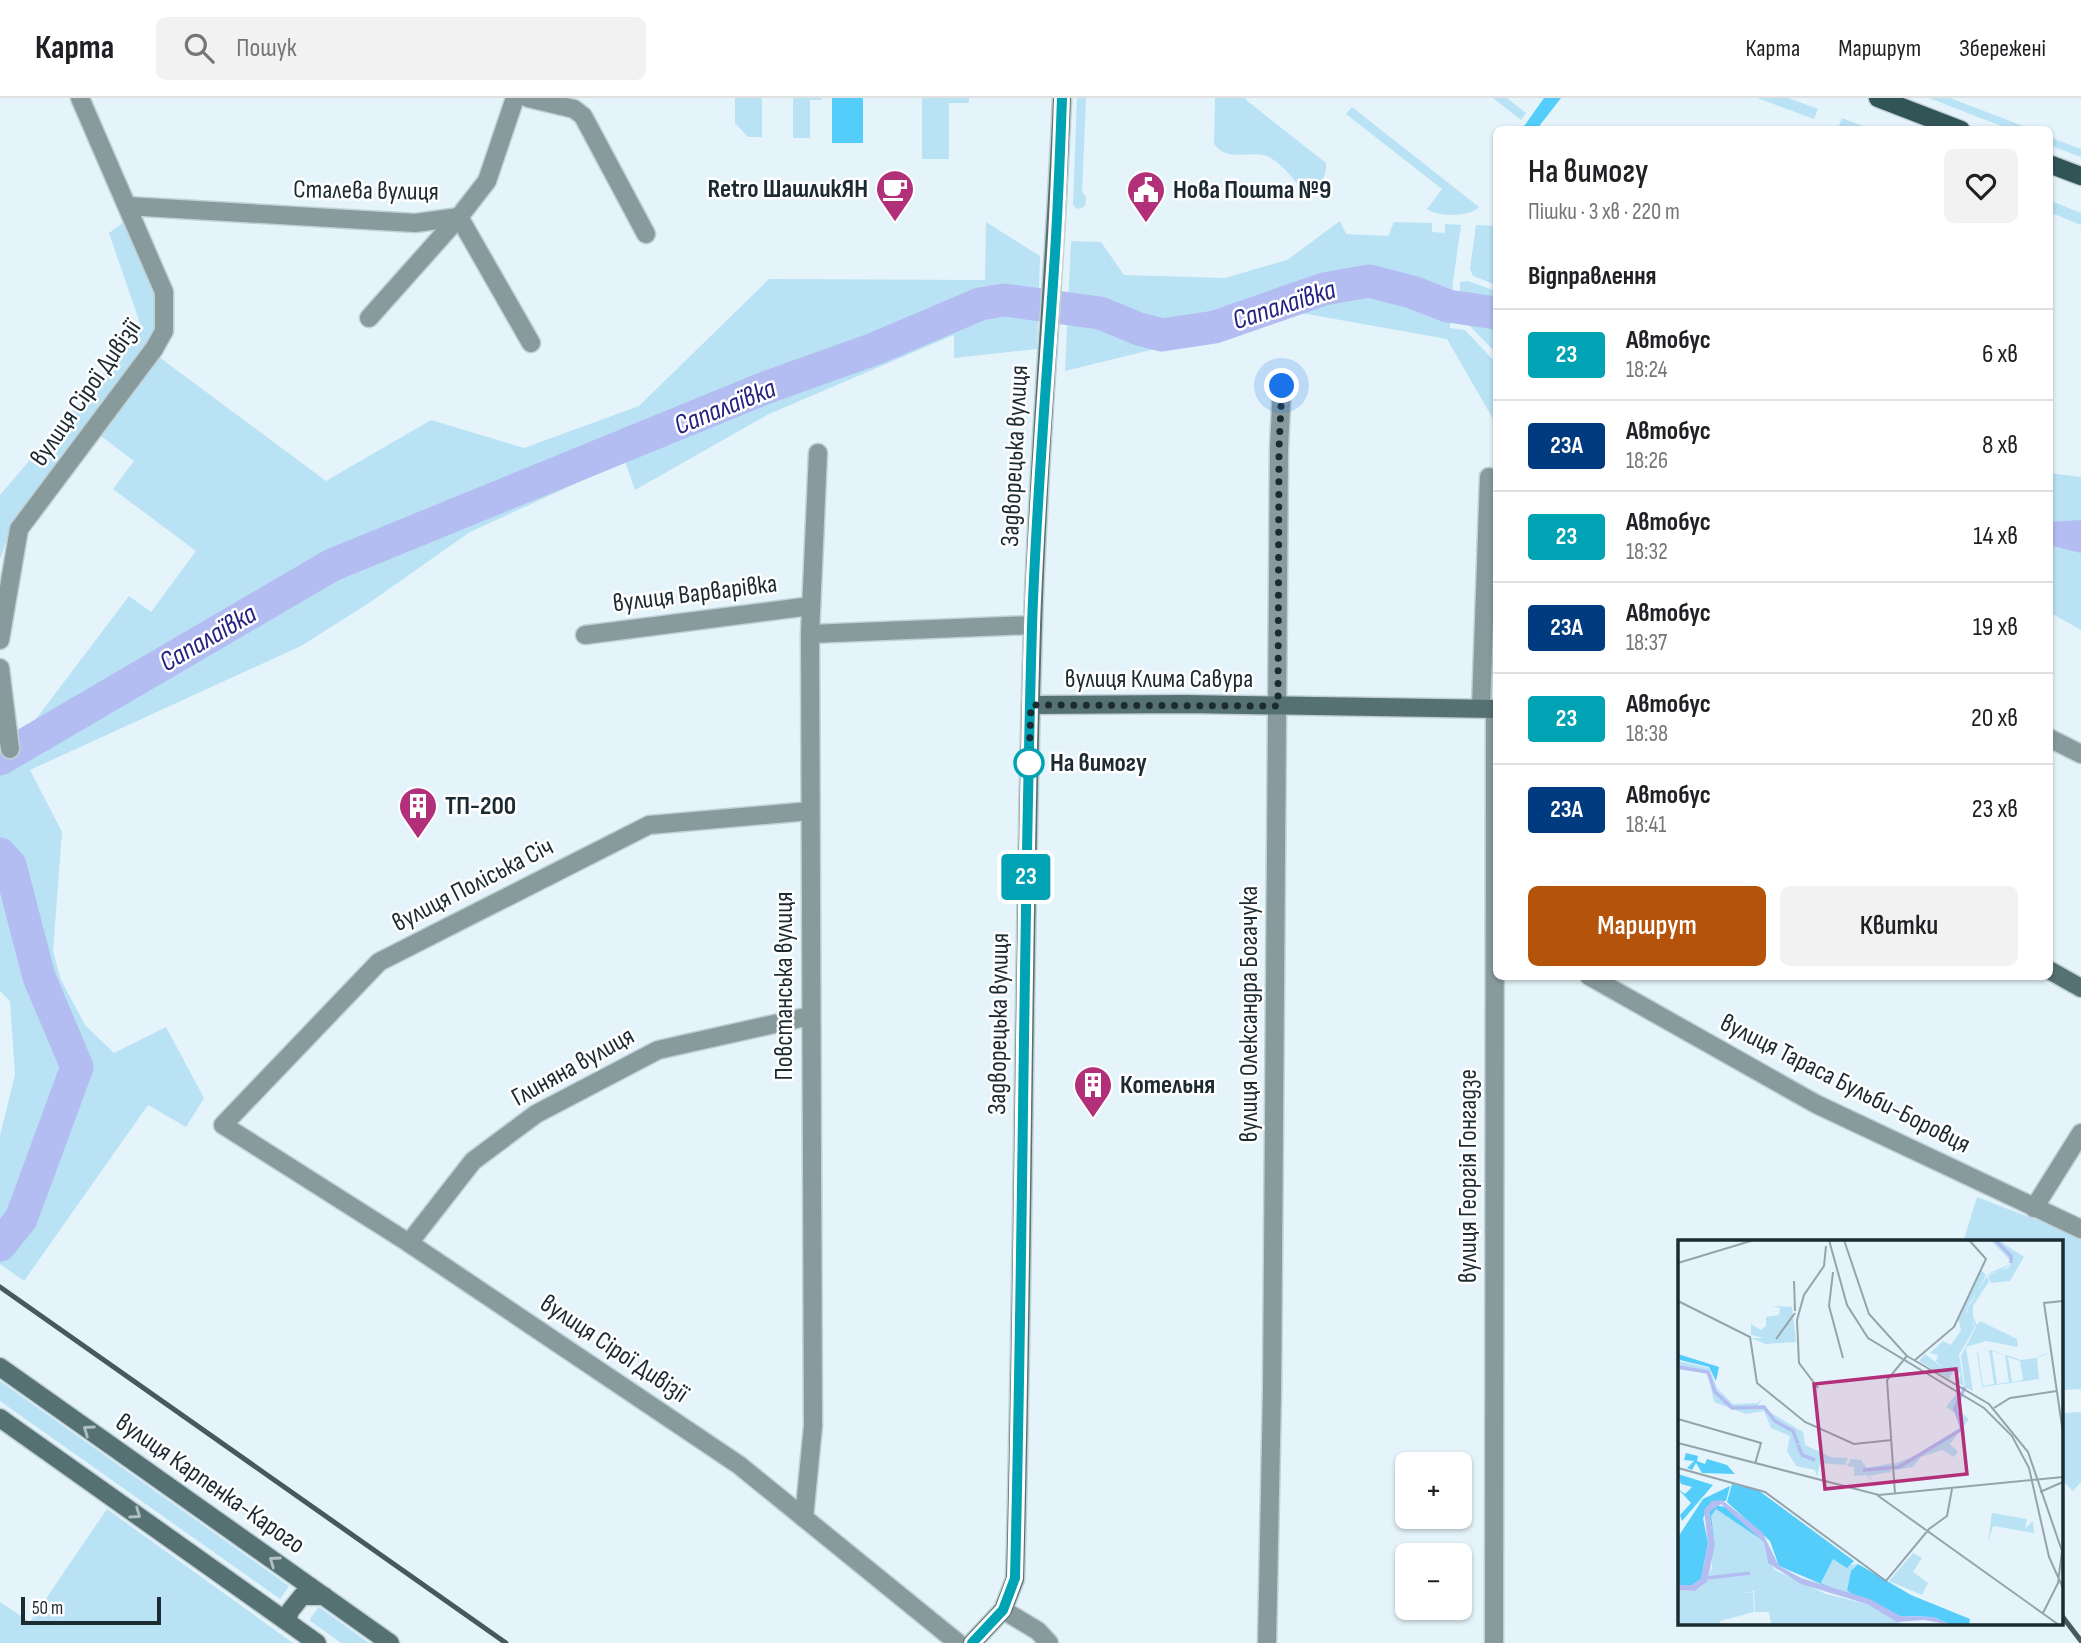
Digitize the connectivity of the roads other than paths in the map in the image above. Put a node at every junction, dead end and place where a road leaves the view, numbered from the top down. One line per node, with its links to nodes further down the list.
1 (80, 98): 9 (street, вулиця Сірої Дивізії)
2 (514, 98): 10 (street)
3 (527, 98): 11 (street)
4 (1062, 98): 18 (main road, Задворецька вулиця)
5 (1878, 98): 6 (main road)
6 (1951, 126)
7 (2053, 166): 8 (main road)
8 (2081, 176)
9 (127, 206): 10 (street, Сталева вулиця); 21 (street, вулиця Сірої Дивізії)
10 (459, 217): 12 (street); 13 (street, Сталева вулиця)
11 (646, 234)
12 (369, 317)
13 (531, 343)
14 (1282, 386): 24 (street, вулиця Олександра Богачука)
15 (818, 453): 17 (street, Повстанська вулиця)
16 (1489, 477): 25 (street, вулиця Георгія Гонгадзе)
17 (811, 606): 19 (street, вулиця Варварівка); 20 (street, Повстанська вулиця)
18 (1032, 625): 20 (street); 23 (main road, Задворецька вулиця)
19 (585, 635)
20 (810, 635): 29 (street, Повстанська вулиця)
21 (0, 639)
22 (0, 668): 27 (street)
23 (1031, 705): 24 (main road, вулиця Клима Савура); 45 (main road, Задворецька вулиця)
24 (1278, 706): 25 (main road, вулиця Клима Савура); 52 (street, вулиця Олександра Богачука)
25 (1491, 709): 30 (street, вулиця Георгія Гонгадзе)
26 (2053, 740): 28 (street)
27 (10, 749)
28 (2081, 754)
29 (810, 811): 35 (street, Повстанська вулиця); 36 (street, вулиця Поліська Січ)
30 (1493, 816)
31 (2053, 972): 34 (main road)
32 (1495, 980): 53 (street, вулиця Георгія Гонгадзе)
33 (1596, 980): 38 (street, вулиця Тараса Бульби-Боровця)
34 (2081, 988)
35 (810, 1016): 40 (street, Глиняна вулиця); 43 (street, Повстанська вулиця)
36 (223, 1125): 40 (street, вулиця Сірої Дивізії)
37 (2081, 1133): 38 (street)
38 (2034, 1208): 39 (street, вулиця Тараса Бульби-Боровця)
39 (2081, 1229)
40 (409, 1243): 43 (street, вулиця Сірої Дивізії)
41 (0, 1367): 44 (main road, вулиця Карпенка-Карого, one-way to 41)
42 (0, 1418): 46 (main road, one-way to 46)
43 (804, 1518): 49 (street, вулиця Сірої Дивізії)
44 (324, 1596): 46 (main road); 48 (main road, вулиця Карпенка-Карого)
45 (1003, 1610): 50 (main road, Задворецька вулиця); 51 (street)
46 (287, 1621): 47 (main road)
47 (317, 1643)
48 (390, 1643)
49 (958, 1643)
50 (972, 1643)
51 (1049, 1643)
52 (1267, 1643)
53 (1494, 1643)

